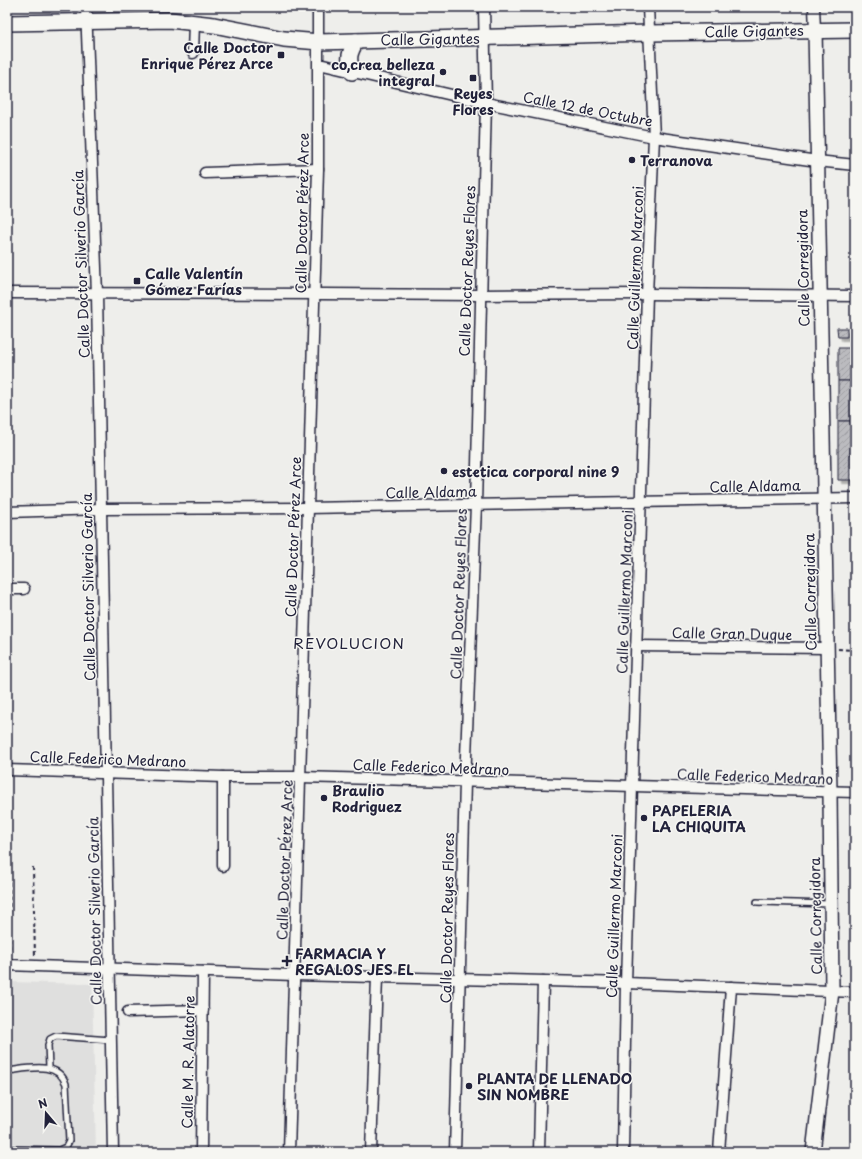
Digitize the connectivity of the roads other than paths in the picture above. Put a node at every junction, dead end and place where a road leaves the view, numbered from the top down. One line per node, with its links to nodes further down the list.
1 (86, 7): 6 (street, Calle Doctor Silverio García)
2 (318, 7): 14 (street, Calle Doctor Pérez Arce)
3 (484, 7): 12 (street, Calle Doctor Reyes Flores)
4 (648, 7): 11 (street, Calle Guillermo Marconi)
5 (814, 7): 9 (street)
6 (86, 22): 7 (main road, Calle Gigantes); 8 (main road, Calle Gigantes); 25 (street, Calle Doctor Silverio García)
7 (194, 22): 14 (main road, Calle Gigantes); 15 (street)
8 (7, 23)
9 (815, 30): 10 (main road, Calle Gigantes); 11 (main road, Calle Gigantes); 20 (street, Calle Corregidora)
10 (855, 30)
11 (649, 33): 12 (main road, Calle Gigantes); 19 (street, Calle Guillermo Marconi)
12 (485, 38): 13 (main road, Calle Gigantes); 18 (street, Calle Doctor Reyes Flores)
13 (356, 41): 14 (main road, Calle Gigantes); 17 (main road)
14 (319, 42): 16 (street, Calle Doctor Pérez Arce)
15 (193, 53)
16 (319, 64): 17 (street, Calle 12 de Octubre); 22 (street, Calle Doctor Pérez Arce)
17 (352, 72): 18 (street, Calle 12 de Octubre)
18 (486, 103): 19 (street, Calle 12 de Octubre); 28 (street, Calle Doctor Reyes Flores)
19 (654, 137): 20 (street, Calle 12 de Octubre); 27 (street, Calle Guillermo Marconi)
20 (817, 161): 21 (street, Calle 12 de Octubre); 29 (street, Calle Corregidora)
21 (855, 164)
22 (318, 169): 23 (street); 26 (street, Calle Doctor Pérez Arce)
23 (205, 173)
24 (7, 294): 25 (street)
25 (97, 294): 26 (street); 36 (street, Calle Doctor Silverio García)
26 (314, 294): 28 (street); 35 (street, Calle Doctor Pérez Arce)
27 (647, 294): 28 (street); 29 (street); 33 (street, Calle Guillermo Marconi)
28 (480, 295): 34 (street, Calle Doctor Reyes Flores)
29 (819, 296): 30 (street); 31 (street, Calle Corregidora)
30 (855, 296)
31 (824, 498): 32 (street, Calle Aldama); 33 (street, Calle Aldama); 41 (street, Calle Corregidora)
32 (855, 498)
33 (641, 502): 34 (street, Calle Aldama); 40 (street, Calle Guillermo Marconi)
34 (476, 505): 35 (street, Calle Aldama); 46 (street, Calle Doctor Reyes Flores)
35 (307, 508): 36 (street, Calle Aldama); 45 (street, Calle Doctor Pérez Arce)
36 (101, 509): 37 (street, Calle Aldama); 43 (street, Calle Doctor Silverio García)
37 (7, 512)
38 (7, 589): 39 (street)
39 (24, 589)
40 (636, 646): 41 (street, Calle Gran Duque); 47 (street, Calle Guillermo Marconi)
41 (827, 648): 48 (street, Calle Corregidora)
42 (7, 770): 43 (street, Calle Federico Medrano)
43 (105, 772): 44 (street, Calle Federico Medrano); 54 (street, Calle Doctor Silverio García)
44 (223, 776): 45 (street, Calle Federico Medrano); 50 (street)
45 (300, 778): 46 (street, Calle Federico Medrano); 56 (street, Calle Doctor Pérez Arce)
46 (465, 782): 47 (street, Calle Federico Medrano); 58 (street, Calle Doctor Reyes Flores)
47 (632, 786): 48 (street, Calle Federico Medrano); 60 (street, Calle Guillermo Marconi)
48 (830, 792): 49 (street, Calle Federico Medrano); 52 (street, Calle Corregidora)
49 (855, 792)
50 (224, 866)
51 (757, 902): 52 (lane)
52 (831, 904): 62 (street, Calle Corregidora)
53 (8, 965): 54 (street)
54 (109, 969): 55 (street); 66 (street, Calle Doctor Silverio García)
55 (203, 972): 56 (street); 64 (street, Calle M. R. Alatorre)
56 (294, 975): 57 (street); 72 (street, Calle Doctor Pérez Arce)
57 (377, 977): 58 (street); 73 (street)
58 (460, 979): 59 (street); 74 (street, Calle Doctor Reyes Flores)
59 (543, 981): 60 (street); 75 (street)
60 (626, 983): 61 (street); 76 (street, Calle Guillermo Marconi)
61 (731, 987): 62 (street); 77 (street)
62 (832, 991): 63 (street); 78 (street, Calle Corregidora)
63 (855, 992)
64 (202, 1010): 65 (street); 71 (street, Calle M. R. Alatorre)
65 (128, 1012)
66 (110, 1040): 67 (lane); 70 (street, Calle Doctor Silverio García)
67 (49, 1067): 68 (lane); 69 (lane)
68 (7, 1071)
69 (7, 1149)
70 (113, 1152)
71 (201, 1152)
72 (289, 1152)
73 (371, 1152)
74 (455, 1152)
75 (539, 1152)
76 (623, 1152)
77 (719, 1152)
78 (813, 1152)

